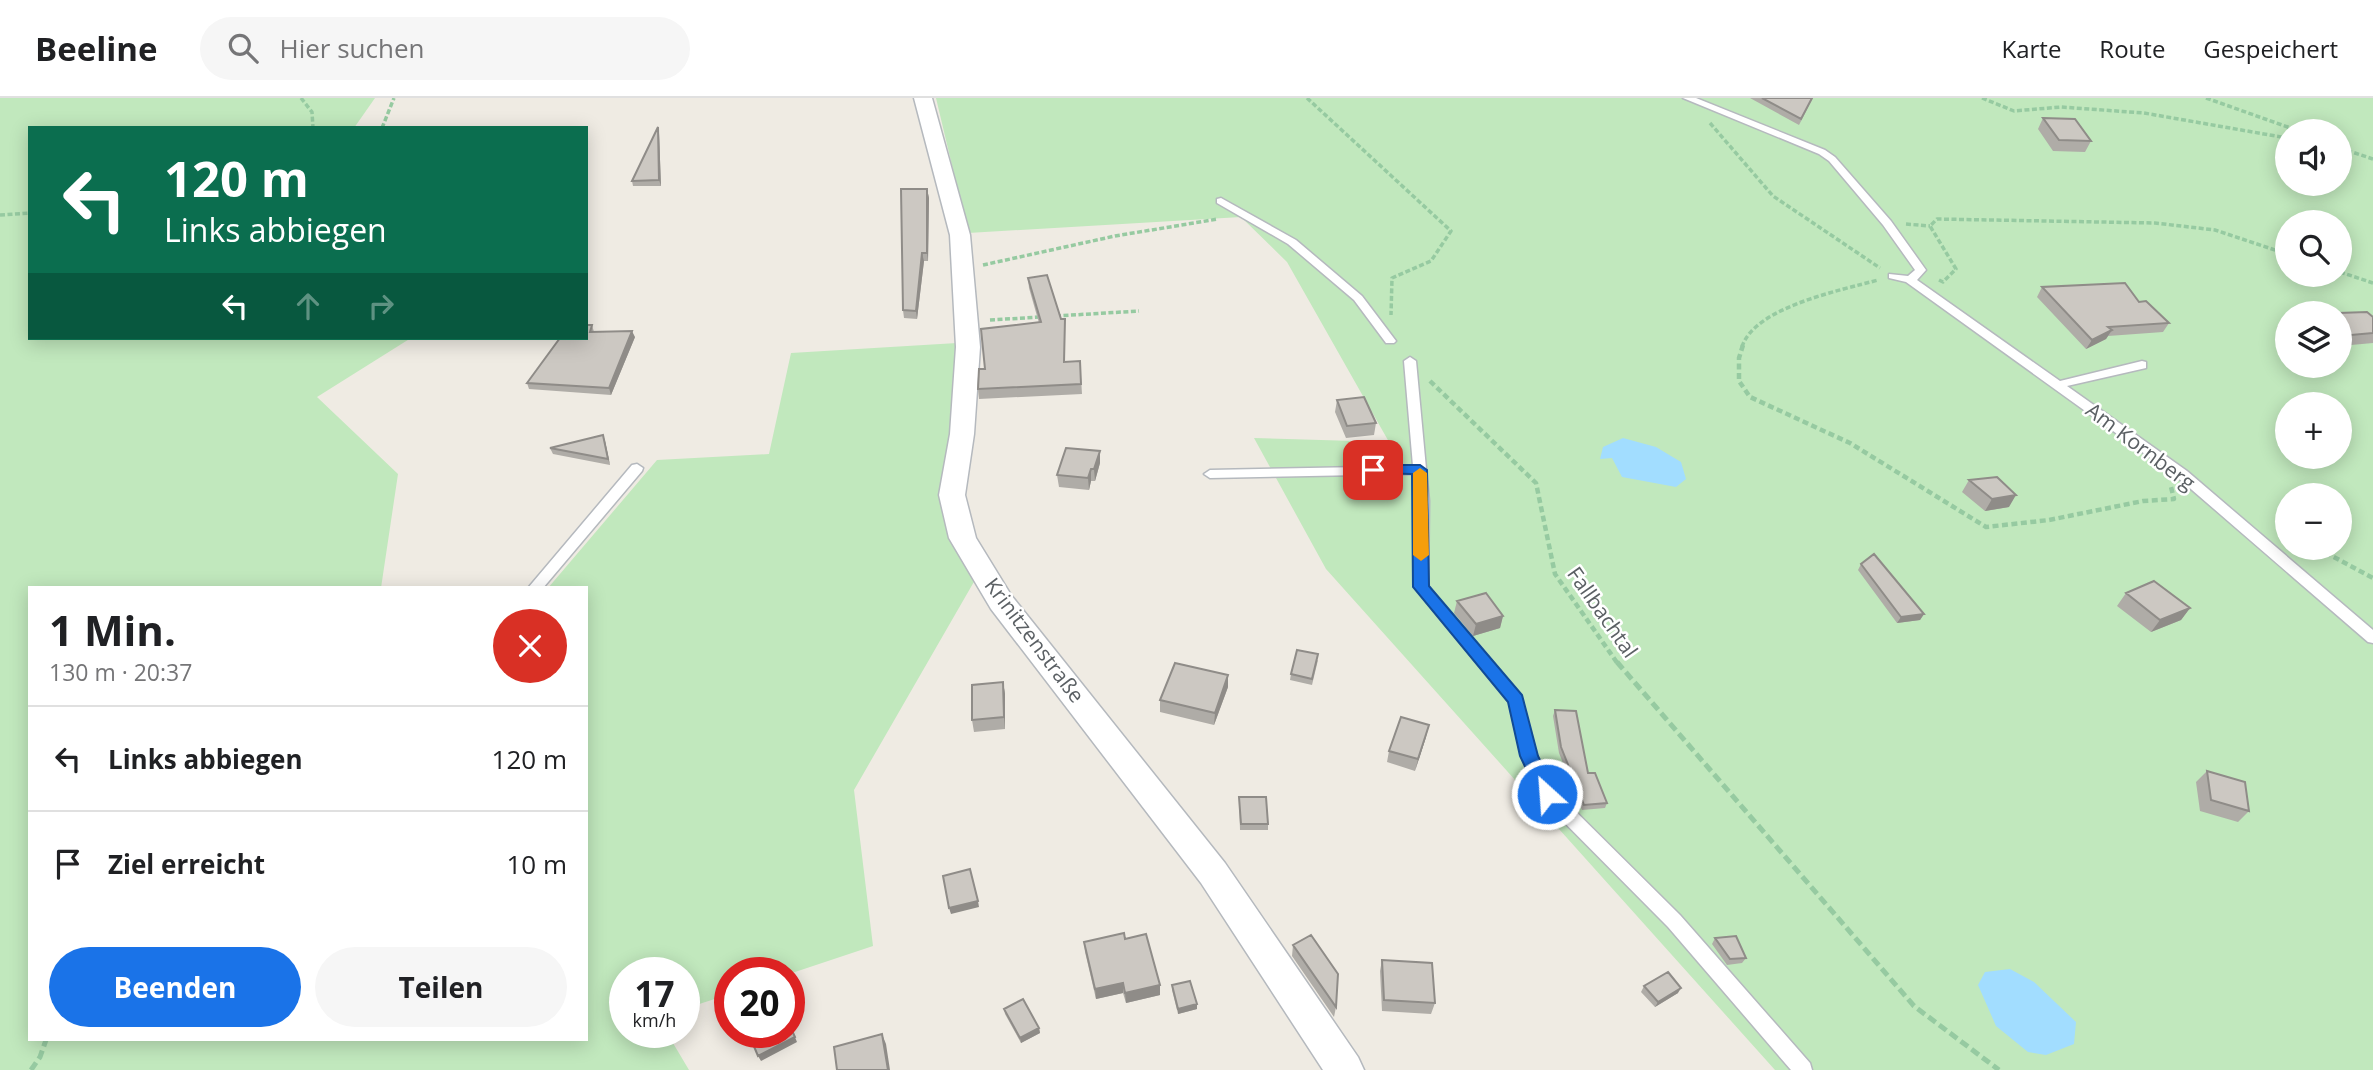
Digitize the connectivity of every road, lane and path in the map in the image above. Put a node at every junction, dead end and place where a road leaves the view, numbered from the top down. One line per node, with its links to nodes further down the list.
1 (301, 98): 9 (path)
2 (394, 98): 10 (path)
3 (923, 98): 19 (street, Krinitzenstraße)
4 (1307, 98): 26 (path)
5 (1982, 98): 11 (path)
6 (2206, 98): 8 (path)
7 (1689, 99): 20 (lane); 21 (path)
8 (2275, 121)
9 (313, 126)
10 (383, 126)
11 (2275, 136)
12 (2352, 152): 13 (path)
13 (2373, 159)
14 (1221, 201): 16 (lane)
15 (28, 213): 17 (path)
16 (1242, 214): 19 (path); 26 (lane)
17 (0, 215)
18 (2275, 250): 20 (path)
19 (962, 270): 25 (street, Krinitzenstraße)
20 (1915, 275): 21 (lane, Am Kornberg); 29 (lane, Am Kornberg)
21 (1893, 276): 30 (path)
22 (2352, 276): 23 (path)
23 (2373, 283)
24 (1139, 312): 25 (path)
25 (965, 322): 40 (street, Krinitzenstraße)
26 (1390, 341)
27 (1410, 361): 32 (lane); 42 (path, Fallbachtal)
28 (2142, 365): 29 (lane)
29 (2058, 385): 30 (lane, Am Kornberg)
30 (2163, 460): 37 (lane, Am Kornberg)
31 (638, 468): 36 (lane)
32 (1420, 470): 33 (lane); 41 (lane)
33 (1210, 474)
34 (2339, 560): 35 (path)
35 (2373, 578)
36 (537, 586)
37 (2373, 638)
38 (46, 1041): 39 (path)
39 (31, 1070)
40 (1345, 1070)
41 (1803, 1070)
42 (1999, 1070)

